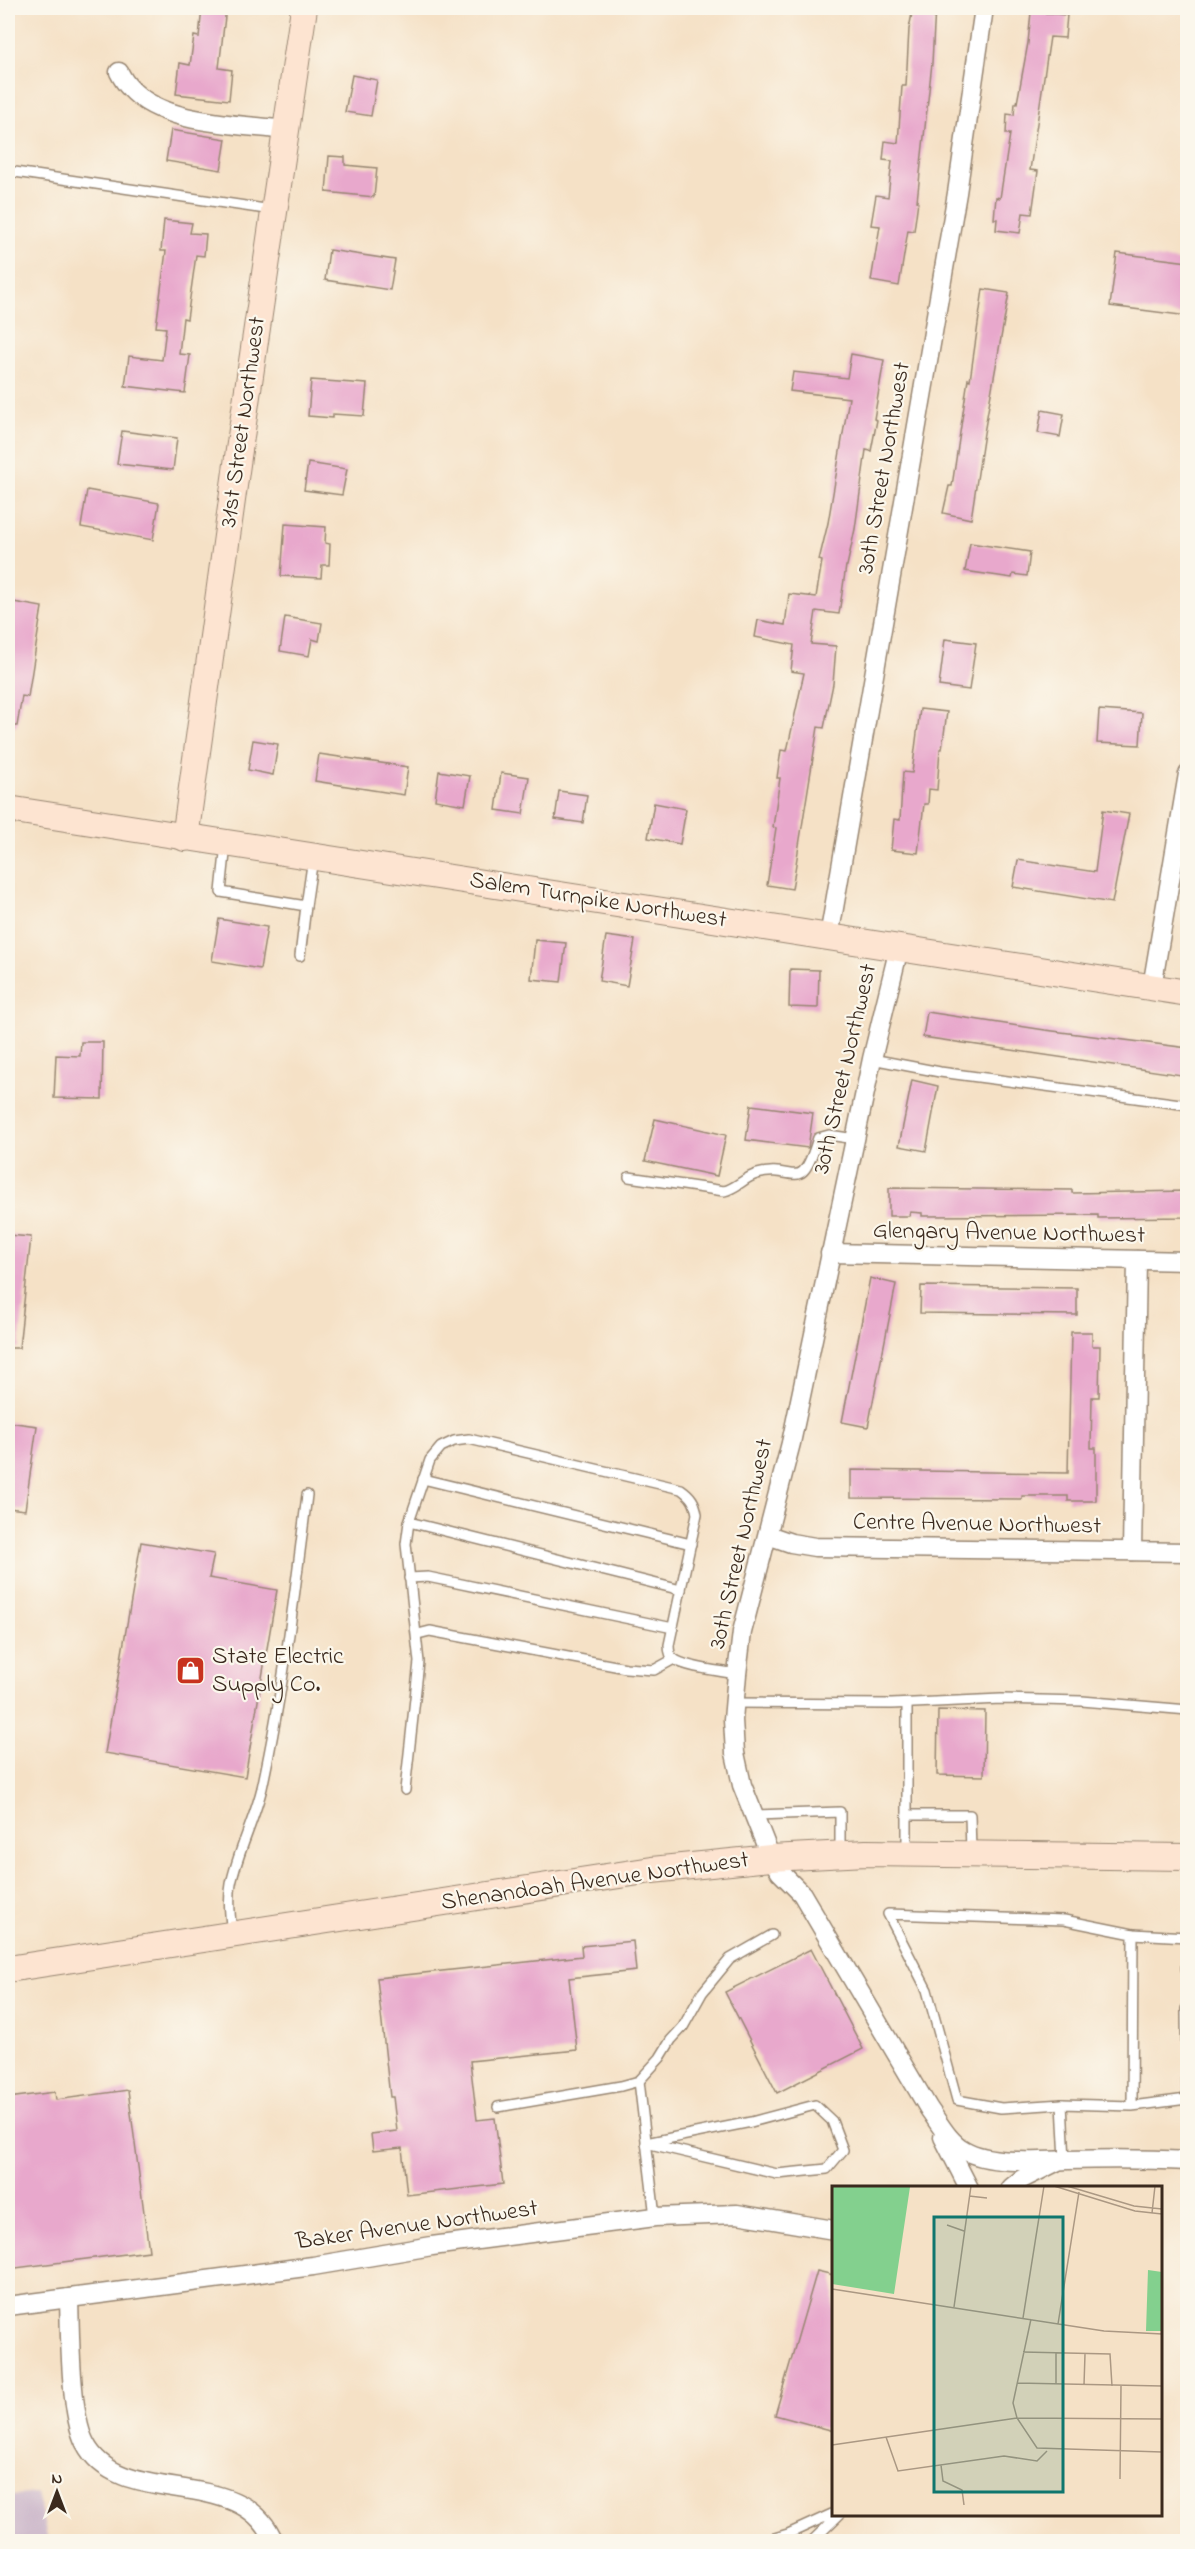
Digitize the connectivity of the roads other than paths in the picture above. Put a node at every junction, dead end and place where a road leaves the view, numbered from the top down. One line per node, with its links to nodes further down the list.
1 (304, 8): 4 (street, 31st Street Northwest)
2 (984, 8): 13 (street, 30th Street Northwest)
3 (119, 72): 4 (street)
4 (286, 130): 6 (street, 31st Street Northwest)
5 (8, 171): 6 (lane)
6 (274, 210): 9 (street, 31st Street Northwest)
7 (1188, 774): 16 (street)
8 (8, 809): 9 (street, Salem Turnpike Northwest)
9 (185, 838): 10 (street, Salem Turnpike Northwest)
10 (226, 844): 11 (street, Salem Turnpike Northwest); 12 (lane)
11 (313, 858): 12 (lane); 13 (street, Salem Turnpike Northwest)
12 (306, 906): 15 (lane)
13 (829, 937): 14 (street, Salem Turnpike Northwest)
14 (898, 948): 16 (street, Salem Turnpike Northwest); 18 (street, 30th Street Northwest)
15 (300, 956)
16 (1152, 987): 17 (street, Salem Turnpike Northwest)
17 (1188, 993)
18 (872, 1059): 19 (lane); 20 (street, 30th Street Northwest)
19 (1188, 1105)
20 (855, 1139): 21 (lane); 22 (street, 30th Street Northwest)
21 (629, 1177)
22 (830, 1253): 23 (street, Glengary Avenue Northwest); 28 (street, 30th Street Northwest)
23 (1137, 1260): 24 (street, Glengary Avenue Northwest); 30 (street)
24 (1188, 1261)
25 (423, 1479): 27 (lane); 29 (lane); 29 (lane)
26 (307, 1495): 52 (lane)
27 (409, 1522): 32 (lane); 33 (lane)
28 (768, 1535): 30 (street, Centre Avenue Northwest); 37 (street, 30th Street Northwest)
29 (691, 1544): 33 (lane)
30 (1132, 1551): 31 (street, Centre Avenue Northwest)
31 (1188, 1552)
32 (409, 1578): 34 (lane); 35 (lane)
33 (681, 1590): 34 (lane)
34 (673, 1628): 36 (lane)
35 (418, 1634): 36 (lane); 41 (lane)
36 (674, 1659): 37 (lane)
37 (737, 1674): 38 (street, 30th Street Northwest)
38 (734, 1703): 39 (lane); 42 (street, 30th Street Northwest)
39 (908, 1704): 40 (lane); 43 (lane)
40 (1188, 1710)
41 (405, 1790)
42 (756, 1815): 46 (lane); 48 (street, 30th Street Northwest)
43 (908, 1815): 44 (lane); 45 (lane)
44 (907, 1853): 45 (street, Shenandoah Avenue Northwest); 46 (street, Shenandoah Avenue Northwest)
45 (971, 1854): 47 (street, Shenandoah Avenue Northwest)
46 (840, 1855): 48 (street, Shenandoah Avenue Northwest)
47 (1188, 1857)
48 (771, 1858): 52 (street, Shenandoah Avenue Northwest); 63 (street, 30th Street Northwest)
49 (1188, 1918): 53 (lane)
50 (1133, 1934): 53 (lane); 59 (lane); 60 (lane)
51 (772, 1935): 57 (lane)
52 (233, 1936): 54 (street, Shenandoah Avenue Northwest)
53 (1187, 1937): 55 (lane)
54 (8, 1969)
55 (1186, 1969)
56 (1186, 2009): 58 (lane)
57 (639, 2081): 61 (lane); 64 (lane)
58 (1187, 2099): 60 (lane); 62 (lane)
59 (1062, 2104): 60 (lane); 65 (lane)
60 (1132, 2106)
61 (498, 2107)
62 (1188, 2108)
63 (929, 2109): 65 (street, 30th Street Northwest); 67 (street, 30th Street Northwest)
64 (646, 2143): 64 (lane); 69 (lane)
65 (1060, 2161): 66 (street, 30th Street Northwest); 68 (street)
66 (1188, 2161)
67 (968, 2186)
68 (1012, 2186)
69 (655, 2217): 70 (street, Baker Avenue Northwest); 71 (street, Baker Avenue Northwest)
70 (832, 2230)
71 (69, 2298): 72 (street, Baker Avenue Northwest); 75 (street)
72 (8, 2306)
73 (832, 2514): 76 (lane)
74 (838, 2516): 77 (lane)
75 (274, 2541)
76 (761, 2541)
77 (811, 2541)

